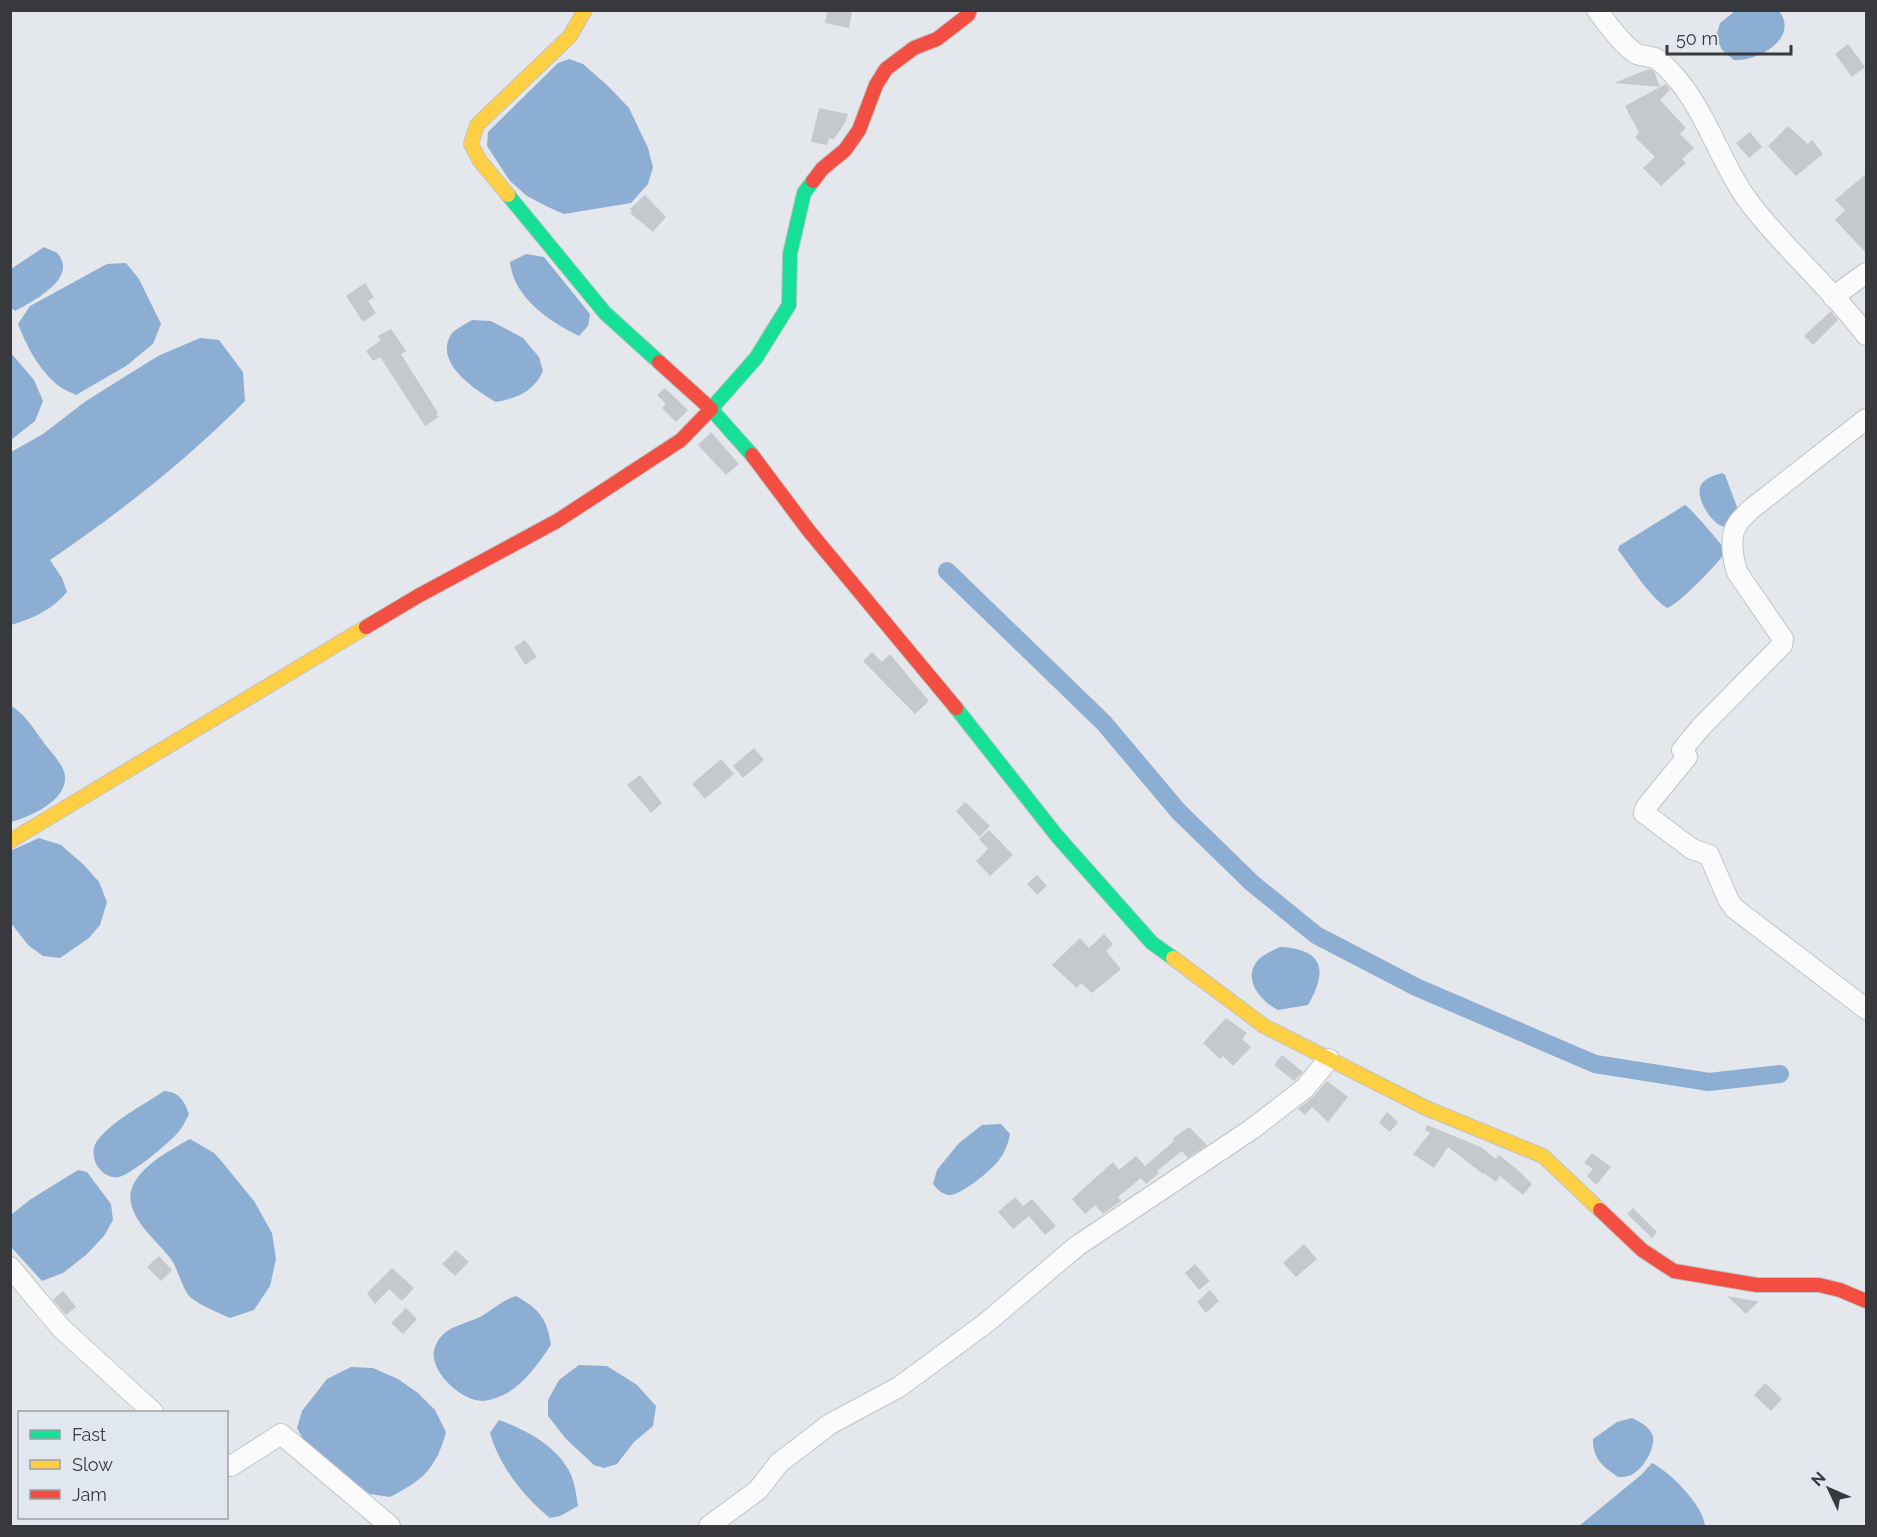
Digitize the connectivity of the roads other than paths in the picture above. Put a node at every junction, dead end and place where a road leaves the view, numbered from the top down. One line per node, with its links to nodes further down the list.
1 (585, 10): 7 (street)
2 (970, 10): 7 (street)
3 (1597, 10): 5 (street)
4 (1866, 273): 5 (street)
5 (1833, 297): 6 (street)
6 (1866, 335)
7 (711, 409): 9 (street); 11 (street)
8 (1866, 419): 10 (street)
9 (10, 840)
10 (1866, 1009)
11 (1329, 1059): 13 (street); 17 (street)
12 (10, 1267): 14 (street)
13 (1866, 1301)
14 (151, 1411)
15 (228, 1465): 16 (street)
16 (390, 1527)
17 (709, 1527)

